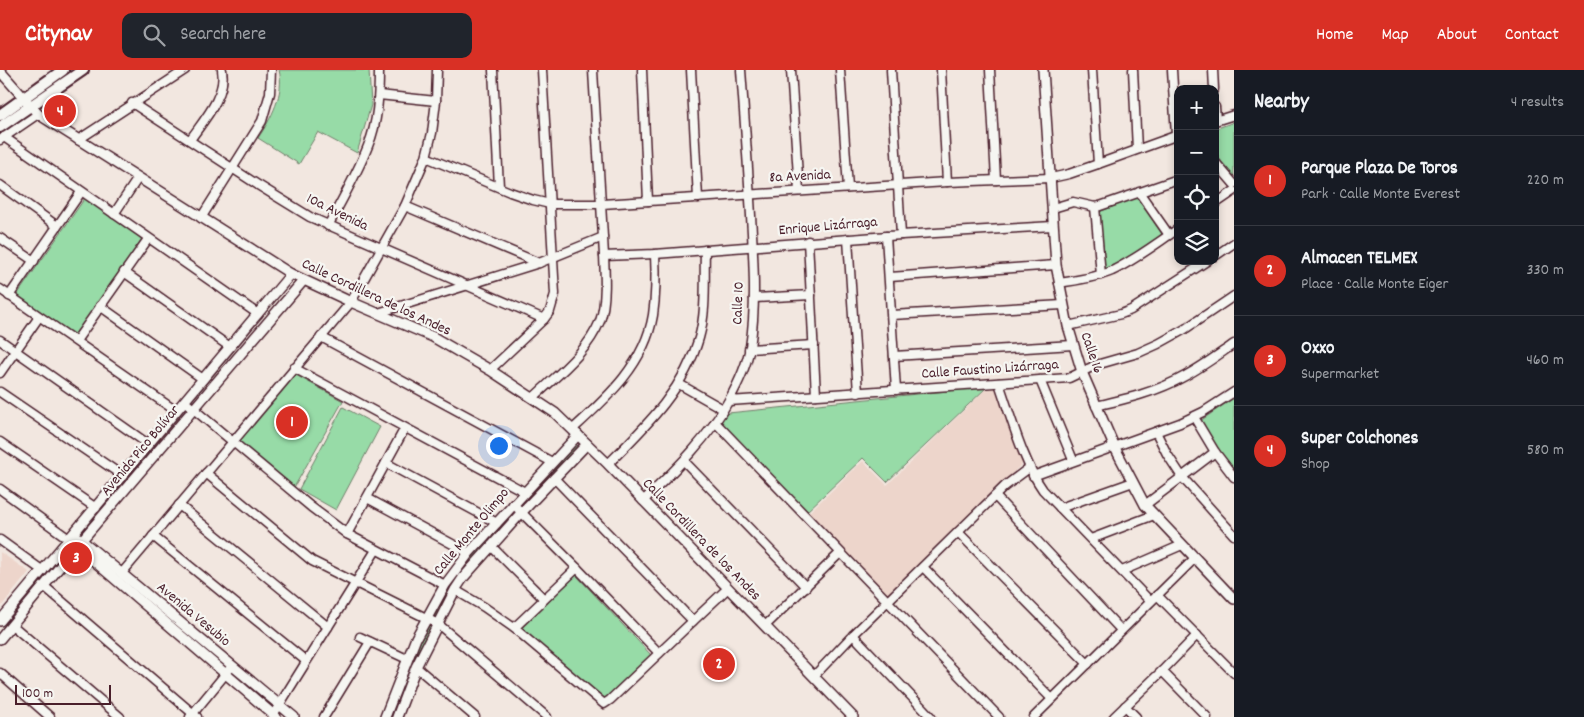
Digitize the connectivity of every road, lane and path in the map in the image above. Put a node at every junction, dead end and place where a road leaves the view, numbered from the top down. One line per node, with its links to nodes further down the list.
1 (0, 70): 27 (street, Calle Cordillera de los Andes)
2 (63, 70): 27 (main road)
3 (83, 70): 27 (main road)
4 (185, 70): 29 (street)
5 (222, 70): 38 (street)
6 (271, 70): 43 (street)
7 (379, 70): 26 (street)
8 (437, 70): 28 (street)
9 (493, 70): 52 (street)
10 (542, 70): 62 (street)
11 (593, 70): 63 (street)
12 (642, 70): 60 (street)
13 (691, 70): 59 (street)
14 (741, 70): 58 (street, Calle 10)
15 (791, 70): 54 (street)
16 (840, 70): 53 (street)
17 (891, 70): 51 (street)
18 (941, 70): 48 (street)
19 (990, 70): 46 (street)
20 (1043, 70): 45 (street, Calle 16)
21 (1092, 70): 41 (street)
22 (1133, 70): 39 (street)
23 (1172, 70): 34 (street)
24 (1213, 70): 25 (street)
25 (1214, 85)
26 (379, 95): 28 (street); 70 (street)
27 (27, 101): 30 (street, Calle Cordillera de los Andes); 32 (main road); 35 (main road)
28 (436, 101): 40 (street)
29 (132, 103): 37 (street); 38 (street, 10a Avenida)
30 (38, 114): 35 (street); 37 (street, Calle Cordillera de los Andes)
31 (1234, 114): 33 (street)
32 (0, 115)
33 (1219, 119)
34 (1177, 130)
35 (1, 135): 56 (street)
36 (1174, 136): 39 (street, 8a Avenida)
37 (78, 140): 44 (street, Calle Cordillera de los Andes)
38 (190, 140): 43 (street, 10a Avenida)
39 (1137, 149): 41 (street, 8a Avenida)
40 (426, 157): 52 (street, 8a Avenida); 64 (street)
41 (1098, 164): 45 (street, 8a Avenida)
42 (1219, 167): 49 (street)
43 (232, 168): 68 (street); 70 (street, 10a Avenida)
44 (138, 178): 67 (street); 68 (street, Calle Cordillera de los Andes)
45 (1051, 178): 46 (street, 8a Avenida); 66 (street, Calle 16)
46 (996, 180): 48 (street, 8a Avenida)
47 (1174, 180): 57 (street)
48 (947, 182): 51 (street, 8a Avenida)
49 (1234, 184)
50 (0, 185): 69 (street)
51 (899, 185): 53 (street, 8a Avenida); 73 (street)
52 (499, 187): 62 (street, 8a Avenida)
53 (848, 188): 54 (street, 8a Avenida)
54 (799, 191): 58 (street, 8a Avenida)
55 (1234, 191): 61 (street)
56 (81, 192): 67 (street); 69 (street)
57 (1139, 192): 65 (street); 74 (street)
58 (750, 194): 59 (street, 8a Avenida); 82 (street, Calle 10)
59 (698, 198): 60 (street, 8a Avenida)
60 (648, 201): 63 (street, 8a Avenida)
61 (1219, 201)
62 (550, 204): 63 (street, 8a Avenida); 88 (street)
63 (602, 204): 77 (street)
64 (405, 206): 83 (street); 90 (street)
65 (1095, 207): 66 (street); 95 (street)
66 (1053, 208): 71 (street, Calle 16)
67 (114, 214): 78 (street)
68 (201, 218): 94 (street, Calle Cordillera de los Andes)
69 (57, 226): 89 (street)
70 (328, 226): 83 (street, 10a Avenida)
71 (1053, 226): 73 (street, Enrique Lizárraga); 91 (street, Calle 16)
72 (1174, 232): 74 (street)
73 (901, 235): 75 (street, Enrique Lizárraga)
74 (1169, 235): 95 (street)
75 (886, 236): 79 (street, Enrique Lizárraga); 96 (street)
76 (0, 238): 89 (street)
77 (603, 238): 87 (street); 88 (street)
78 (148, 239): 93 (street); 109 (street)
79 (848, 239): 80 (street, Enrique Lizárraga); 135 (street)
80 (808, 242): 82 (street, Enrique Lizárraga); 101 (street)
81 (1234, 244): 85 (street)
82 (753, 247): 84 (street, Enrique Lizárraga); 104 (street, Calle 10)
83 (381, 249): 99 (street, 10a Avenida); 105 (street)
84 (705, 250): 86 (street, Enrique Lizárraga); 131 (street)
85 (1219, 253)
86 (655, 254): 87 (street, Enrique Lizárraga); 147 (street)
87 (604, 256): 137 (street)
88 (554, 258): 90 (street); 112 (street)
89 (34, 260): 102 (street)
90 (539, 263): 99 (street)
91 (1056, 265): 96 (street); 98 (street, Calle 16)
92 (1201, 265): 113 (street)
93 (124, 272): 106 (street); 120 (street)
94 (291, 274): 97 (street, Calle Cordillera de los Andes); 109 (street, Avenida Pico Bolívar)
95 (1101, 275): 98 (street)
96 (890, 277): 110 (street)
97 (304, 281): 105 (street, Calle Cordillera de los Andes); 142 (street, Avenida Pico Bolívar)
98 (1059, 284): 107 (street, Calle 16)
99 (467, 285): 108 (street); 112 (street, 10a Avenida)
100 (0, 289): 102 (street)
101 (811, 295): 104 (street); 118 (street)
102 (9, 296): 111 (street)
103 (1234, 296): 126 (street, Calle Faustino Lizárraga)
104 (754, 298): 121 (street, Calle 10)
105 (351, 302): 108 (street, Calle Cordillera de los Andes); 114 (street)
106 (100, 306): 116 (street); 128 (street)
107 (1063, 306): 110 (street); 113 (street, Calle 16)
108 (378, 313): 125 (street, Calle Cordillera de los Andes)
109 (258, 314): 120 (street, Avenida Pico Bolívar)
110 (892, 315): 123 (street)
111 (39, 317): 116 (street); 122 (street)
112 (544, 319): 125 (street)
113 (1068, 326): 119 (street, Calle 16)
114 (322, 337): 124 (street); 157 (street)
115 (0, 340): 122 (street)
116 (76, 341): 143 (street)
117 (1234, 344): 140 (street)
118 (814, 345): 121 (street); 136 (street)
119 (1073, 345): 123 (street); 126 (street, Calle 16)
120 (230, 348): 128 (street, Avenida Pico Bolívar)
121 (749, 349): 138 (street, Calle 10)
122 (16, 351): 127 (street); 151 (street)
123 (894, 356): 132 (street)
124 (294, 368): 146 (street); 149 (street)
125 (490, 370): 137 (street, Calle Cordillera de los Andes)
126 (1082, 372): 129 (street, Calle Faustino Lizárraga); 140 (street, Calle 16)
127 (0, 374)
128 (202, 379): 139 (street, Avenida Pico Bolívar)
129 (1040, 380): 130 (street, Calle Faustino Lizárraga); 155 (street)
130 (999, 383): 132 (street, Calle Faustino Lizárraga); 160 (street)
131 (679, 384): 141 (street); 159 (street)
132 (896, 390): 135 (street, Calle Faustino Lizárraga)
133 (0, 392): 162 (street)
134 (1234, 392): 144 (street)
135 (858, 393): 136 (street, Calle Faustino Lizárraga)
136 (816, 395): 138 (street, Calle Faustino Lizárraga)
137 (533, 398): 147 (street, Calle Cordillera de los Andes)
138 (729, 401): 141 (street, Calle 10)
139 (184, 402): 142 (street); 143 (street, Avenida Pico Bolívar)
140 (1096, 406): 153 (street, Calle 16)
141 (723, 409): 145 (street, Calle 10)
142 (194, 410): 149 (street); 187 (street, Avenida Pico Bolívar)
143 (176, 411): 151 (street, Avenida Pico Bolívar)
144 (1194, 417): 148 (street); 154 (street)
145 (715, 422): 156 (street, Calle 10); 192 (street)
146 (406, 428): 158 (street); 168 (street)
147 (575, 432): 152 (street, Calle Cordillera de los Andes); 157 (street, Calle Monte Olimpo)
148 (1156, 432): 153 (street); 163 (street)
149 (232, 441): 161 (street); 181 (street)
150 (0, 442): 175 (street)
151 (148, 444): 162 (street, Avenida Pico Bolívar)
152 (587, 444): 159 (street, Calle Cordillera de los Andes); 165 (street, Calle Monte Olimpo)
153 (1114, 446): 155 (street); 166 (street, Calle 16)
154 (1215, 452): 163 (street); 164 (street)
155 (1073, 460): 160 (street)
156 (684, 461): 171 (street, Calle 10); 202 (street)
157 (552, 462): 168 (street, Calle Monte Olimpo)
158 (386, 463): 170 (street); 179 (street)
159 (608, 464): 171 (street, Calle Cordillera de los Andes)
160 (1031, 472): 169 (street); 176 (street)
161 (206, 473): 173 (street); 199 (street)
162 (122, 476): 175 (street, Avenida Pico Bolívar)
163 (1182, 477): 174 (street); 182 (street)
164 (1234, 477)
165 (554, 478): 177 (street, Calle Monte Olimpo); 212 (street)
166 (1133, 482): 174 (street, Calle 16); 176 (street)
167 (0, 490): 184 (street)
168 (525, 492): 172 (street, Calle Monte Olimpo)
169 (995, 496): 180 (street); 218 (street)
170 (367, 498): 181 (street); 191 (street)
171 (643, 500): 203 (street, Calle Cordillera de los Andes)
172 (513, 504): 177 (street); 179 (street, Calle Monte Olimpo)
173 (179, 505): 183 (street); 216 (street)
174 (1146, 505): 178 (street, Calle 16)
175 (96, 508): 184 (street, Avenida Pico Bolívar)
176 (1060, 508): 185 (street)
177 (522, 512): 189 (street, Calle Monte Olimpo); 195 (street)
178 (1154, 515): 185 (street); 188 (street, Calle 16)
179 (497, 523): 191 (street, Calle Monte Olimpo)
180 (958, 532): 194 (street); 227 (street)
181 (348, 534): 190 (street)
182 (1234, 535)
183 (153, 536): 198 (street); 226 (street)
184 (72, 537): 187 (street, Avenida Vesubio); 196 (street, Avenida Pico Bolívar)
185 (1091, 539): 197 (street)
186 (0, 540): 196 (street)
187 (79, 544): 198 (street, Avenida Vesubio); 201 (street, Avenida Pico Bolívar); 233 (street, Avenida Vesubio)
188 (1182, 545): 193 (street, Calle 16); 197 (street)
189 (491, 546): 204 (street, Calle Monte Olimpo); 207 (street)
190 (376, 550): 199 (street); 200 (street)
191 (469, 553): 200 (street, Calle Monte Olimpo)
192 (840, 553): 202 (street); 208 (street)
193 (1195, 558): 205 (street); 206 (street, Calle 16)
194 (923, 567): 208 (street); 235 (street)
195 (577, 568): 207 (street); 224 (street)
196 (43, 570): 211 (street, Avenida Pico Bolívar)
197 (1122, 572): 209 (street)
198 (122, 573): 228 (street, Avenida Vesubio)
199 (355, 584): 210 (street); 216 (street)
200 (445, 585): 210 (street, Calle Monte Olimpo)
201 (44, 586): 214 (street, Avenida Pico Bolívar); 238 (street)
202 (806, 587): 215 (street)
203 (728, 588): 212 (street); 215 (street, Calle Cordillera de los Andes)
204 (455, 590): 213 (street, Calle Monte Olimpo); 217 (street)
205 (1157, 595): 209 (street); 220 (street)
206 (1234, 598)
207 (544, 599): 217 (street)
208 (887, 601): 219 (street); 250 (street)
209 (1150, 601): 218 (street)
210 (426, 618): 213 (street); 225 (street, Calle Monte Olimpo)
211 (0, 621)
212 (693, 621): 224 (street)
213 (438, 624): 229 (street, Calle Monte Olimpo); 247 (street)
214 (12, 625): 222 (street, Avenida Pico Bolívar); 242 (street)
215 (764, 626): 234 (street, Calle Cordillera de los Andes)
216 (328, 627): 226 (street)
217 (514, 628): 224 (street)
218 (1121, 630): 227 (street)
219 (853, 635): 234 (street); 249 (street)
220 (1197, 635): 230 (street); 232 (street)
221 (360, 637): 223 (street)
222 (0, 639)
223 (370, 642): 225 (street); 244 (street)
224 (659, 653)
225 (407, 659): 245 (street, Calle Monte Olimpo)
226 (306, 661): 236 (street)
227 (1088, 664): 235 (street)
228 (232, 666): 233 (street); 236 (street, Avenida Vesubio)
229 (416, 668): 240 (street, Calle Monte Olimpo); 246 (street)
230 (1162, 671): 237 (street); 254 (street)
231 (0, 674): 241 (street)
232 (1234, 674)
233 (225, 675): 238 (street); 239 (street, Avenida Vesubio)
234 (814, 676): 248 (street, Calle Cordillera de los Andes)
235 (1052, 700): 251 (street)
236 (279, 705): 239 (street); 243 (street, Avenida Vesubio)
237 (1125, 706): 252 (street); 253 (street)
238 (193, 716)
239 (274, 716)
240 (399, 716)
241 (50, 717)
242 (120, 717)
243 (294, 717)
244 (324, 717)
245 (385, 717)
246 (474, 717)
247 (547, 717)
248 (853, 717)
249 (931, 717)
250 (999, 717)
251 (1034, 717)
252 (1114, 717)
253 (1136, 717)
254 (1207, 717)

